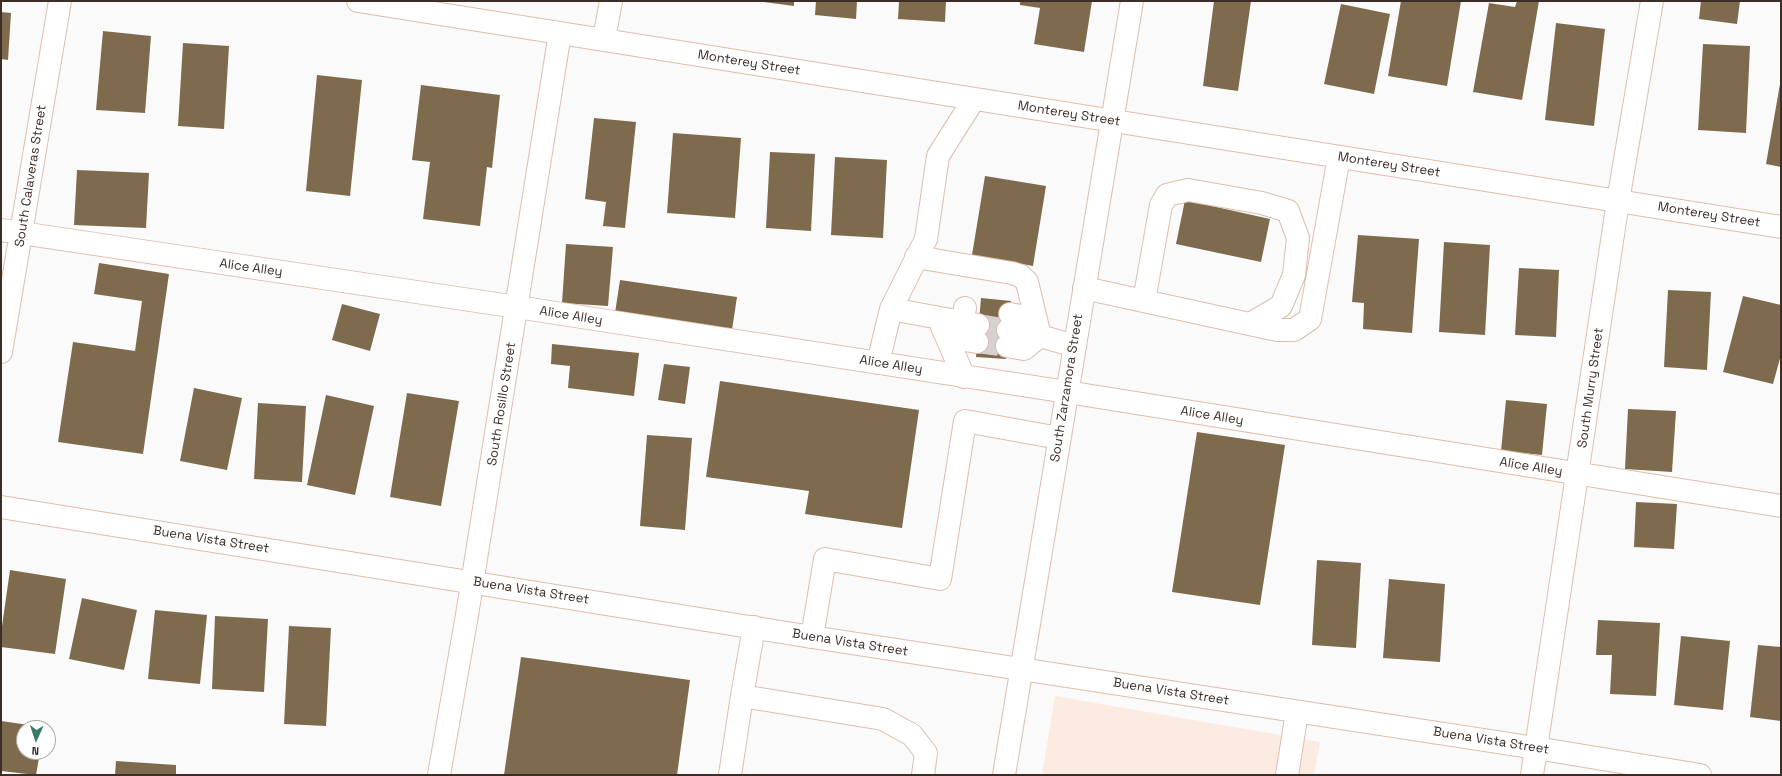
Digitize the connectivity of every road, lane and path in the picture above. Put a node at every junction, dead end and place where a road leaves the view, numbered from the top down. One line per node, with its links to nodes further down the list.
1 (60, 1): 14 (street, South Calaveras Street)
2 (358, 1): 6 (street, Monterey Street)
3 (611, 1): 7 (street)
4 (1132, 1): 9 (street, South Zarzamora Street)
5 (1652, 1): 11 (street, South Murry Street)
6 (560, 33): 7 (street, Monterey Street); 18 (street, South Rosillo Street)
7 (604, 39): 8 (street, Monterey Street)
8 (974, 99): 9 (street, Monterey Street); 15 (street)
9 (1112, 120): 10 (street, Monterey Street); 16 (street, South Zarzamora Street)
10 (1339, 157): 11 (street, Monterey Street); 21 (street)
11 (1618, 201): 12 (street, Monterey Street); 30 (street, South Murry Street)
12 (1781, 227)
13 (1, 230): 14 (street, Alice Alley)
14 (22, 234): 18 (street, Alice Alley); 25 (street, South Calaveras Street)
15 (916, 257): 19 (street); 23 (street)
16 (1084, 288): 17 (street); 24 (street, South Zarzamora Street)
17 (1144, 301): 21 (street); 21 (street)
18 (517, 307): 26 (street, Alice Alley); 33 (street, South Rosillo Street)
19 (891, 309): 20 (street); 26 (street)
20 (937, 317): 22 (street); 27 (street)
21 (1250, 324)
22 (974, 325)
23 (1038, 328): 23 (street); 24 (street)
24 (1074, 346): 28 (street, South Zarzamora Street)
25 (1, 352)
26 (878, 363): 27 (street, Alice Alley)
27 (964, 377): 28 (street, Alice Alley)
28 (1067, 392): 29 (street, South Zarzamora Street); 30 (street, Alice Alley)
29 (1059, 438): 35 (street); 36 (street, South Zarzamora Street)
30 (1578, 474): 31 (street, Alice Alley); 39 (street, South Murry Street)
31 (1781, 506)
32 (1, 507): 33 (street, Buena Vista Street)
33 (473, 582): 34 (street, Buena Vista Street); 40 (street, South Rosillo Street)
34 (754, 628): 35 (street, Buena Vista Street); 37 (street)
35 (812, 637): 36 (street, Buena Vista Street)
36 (1022, 669): 38 (street, Buena Vista Street); 43 (street, South Zarzamora Street)
37 (742, 696): 41 (street); 42 (street)
38 (1297, 712): 39 (street, Buena Vista Street); 44 (street)
39 (1536, 748): 45 (street, South Murry Street); 46 (street, Buena Vista Street)
40 (439, 775)
41 (730, 775)
42 (923, 775)
43 (1004, 775)
44 (1287, 775)
45 (1532, 775)
46 (1700, 775)

